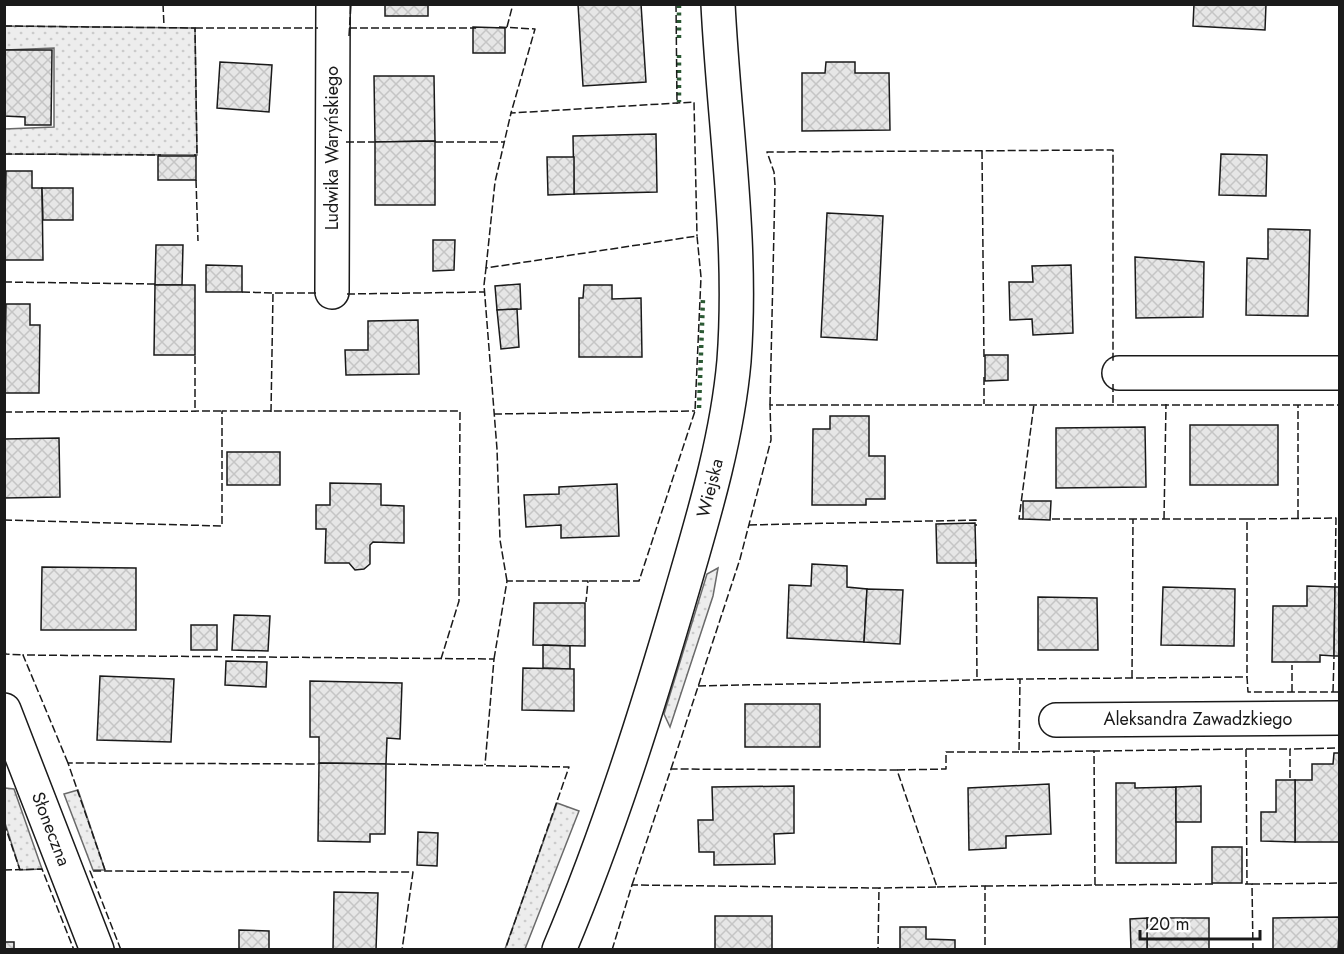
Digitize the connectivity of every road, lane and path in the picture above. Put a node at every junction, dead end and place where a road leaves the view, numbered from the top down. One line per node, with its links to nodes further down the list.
1 (333, 4): 3 (street, Ludwika Waryńskiego)
2 (718, 4): 10 (street, Wiejska)
3 (332, 292)
4 (1119, 373): 5 (street)
5 (1340, 373)
6 (4, 710): 9 (street, Słoneczna)
7 (1340, 718): 8 (street, Aleksandra Zawadzkiego)
8 (1056, 720)
9 (97, 950)
10 (559, 950)

